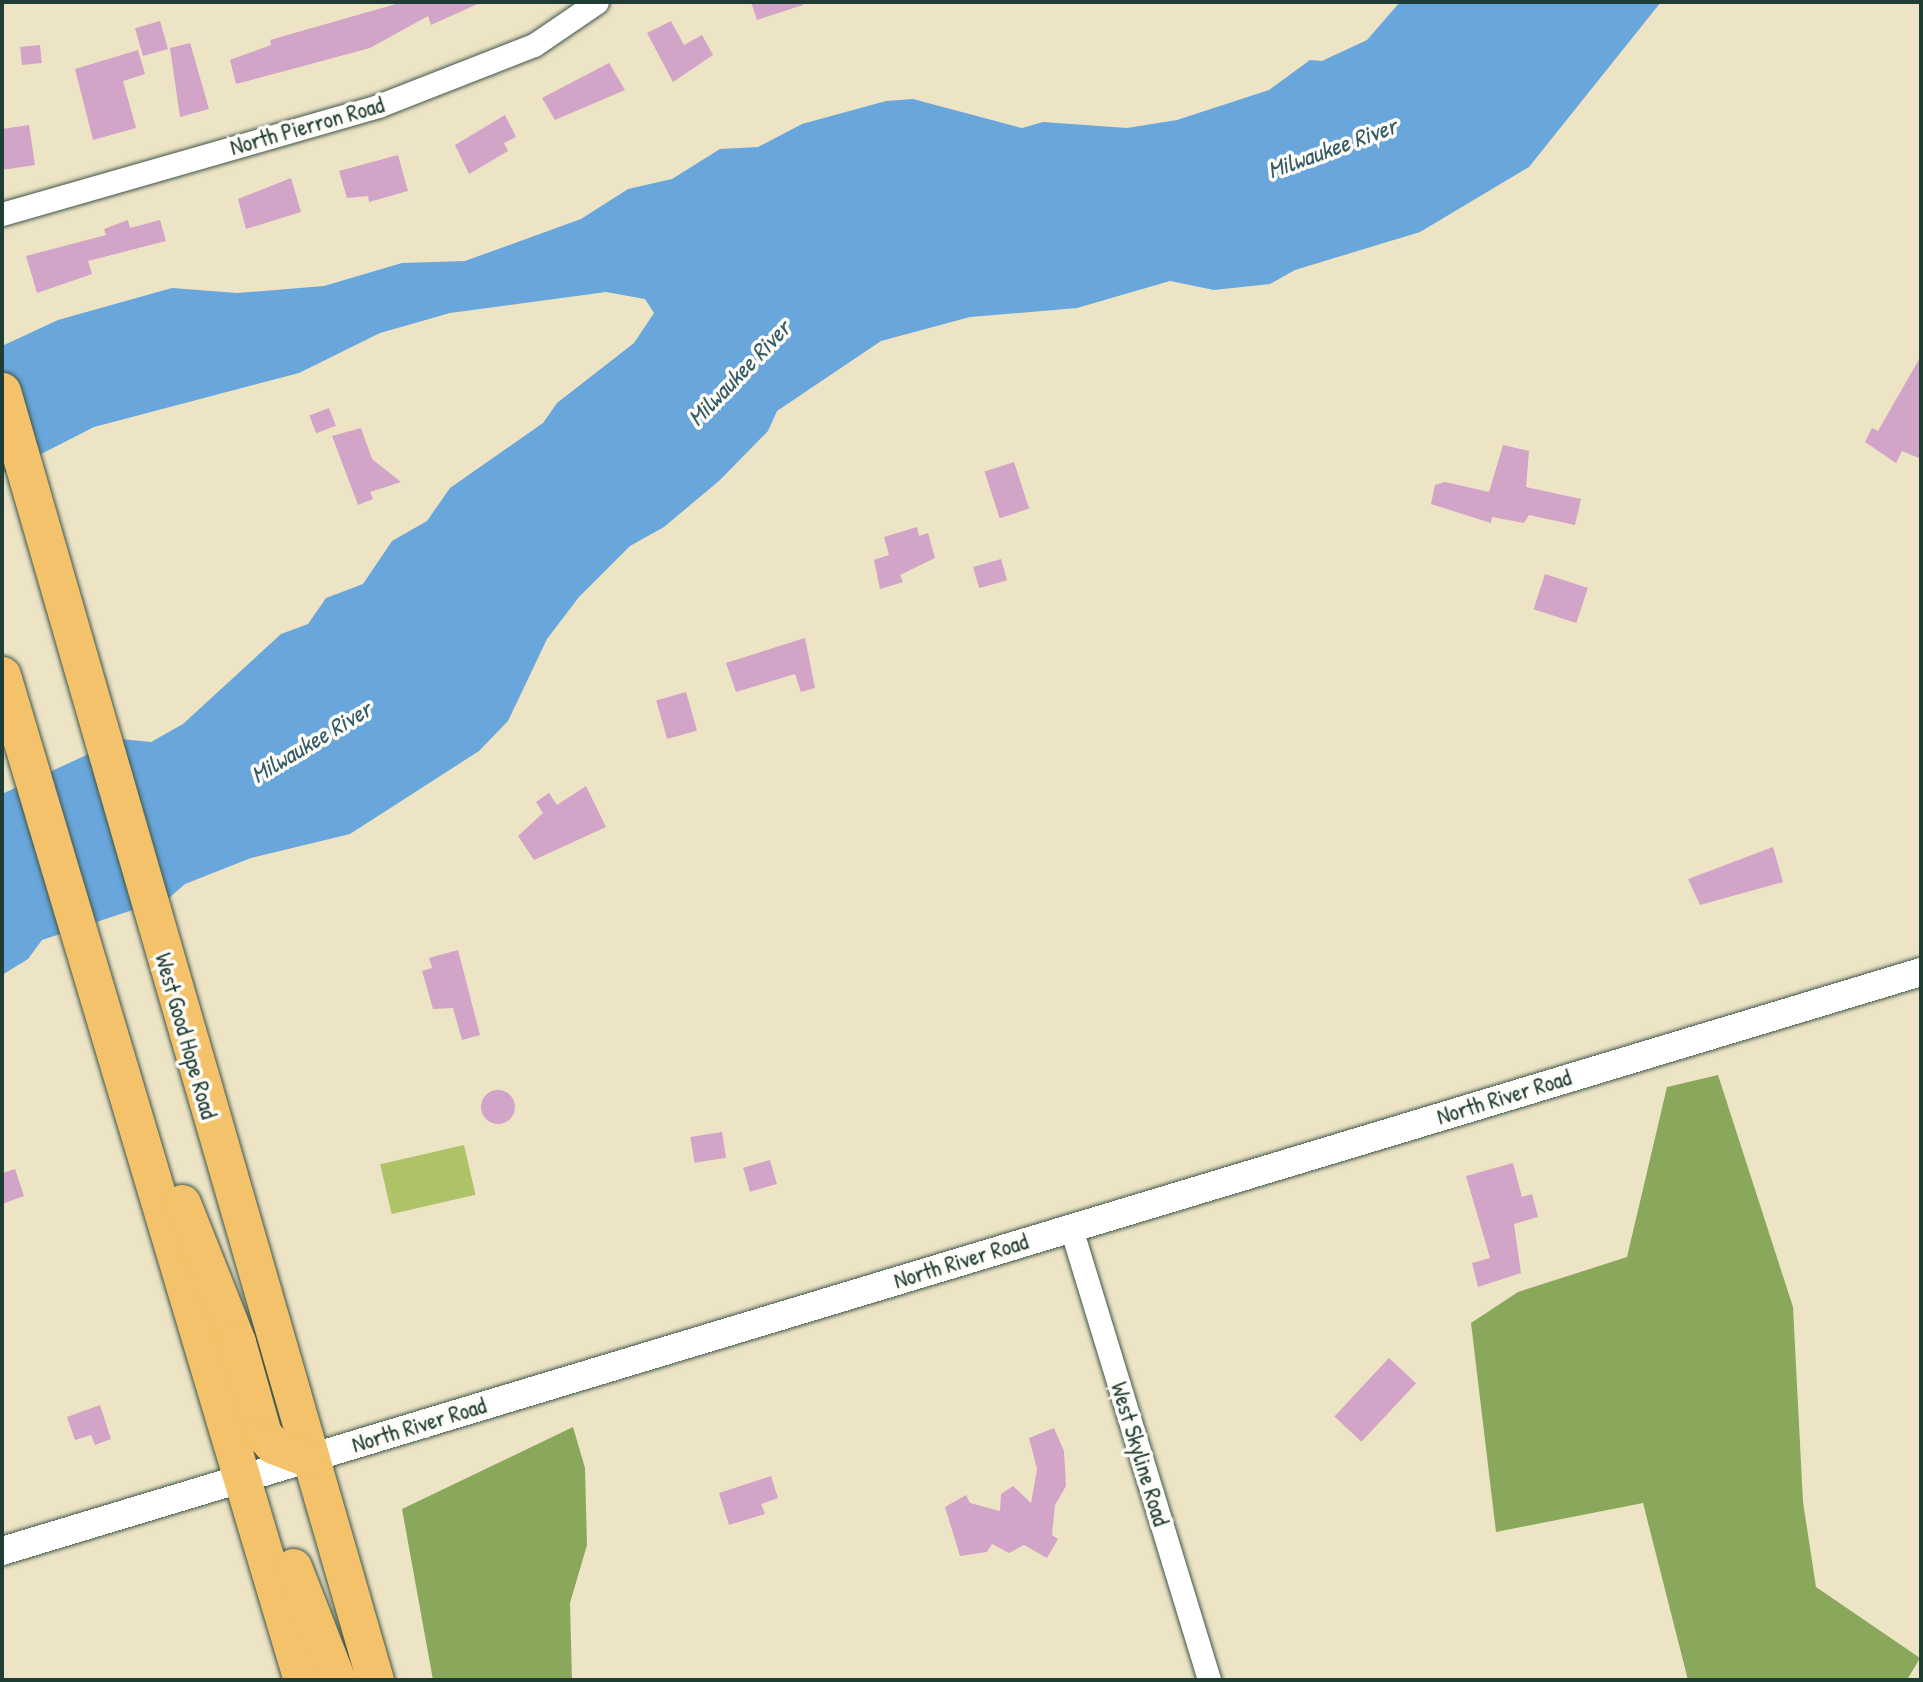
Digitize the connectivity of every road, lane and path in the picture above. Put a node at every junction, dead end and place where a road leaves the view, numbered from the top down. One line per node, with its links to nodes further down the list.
1 (597, 2): 2 (street, North Pierron Road)
2 (2, 214)
3 (2, 391): 8 (main road, West Good Hope Road)
4 (2, 675): 6 (main road)
5 (1921, 972): 7 (street, North River Road)
6 (133, 1113): 8 (main road); 9 (main road)
7 (1072, 1228): 8 (street, North River Road); 14 (street, West Skyline Road)
8 (307, 1458): 9 (street, North River Road); 13 (main road, West Good Hope Road)
9 (240, 1476): 10 (street, North River Road); 11 (main road); 12 (main road)
10 (2, 1550)
11 (302, 1680)
12 (337, 1680)
13 (375, 1680)
14 (1209, 1680)

